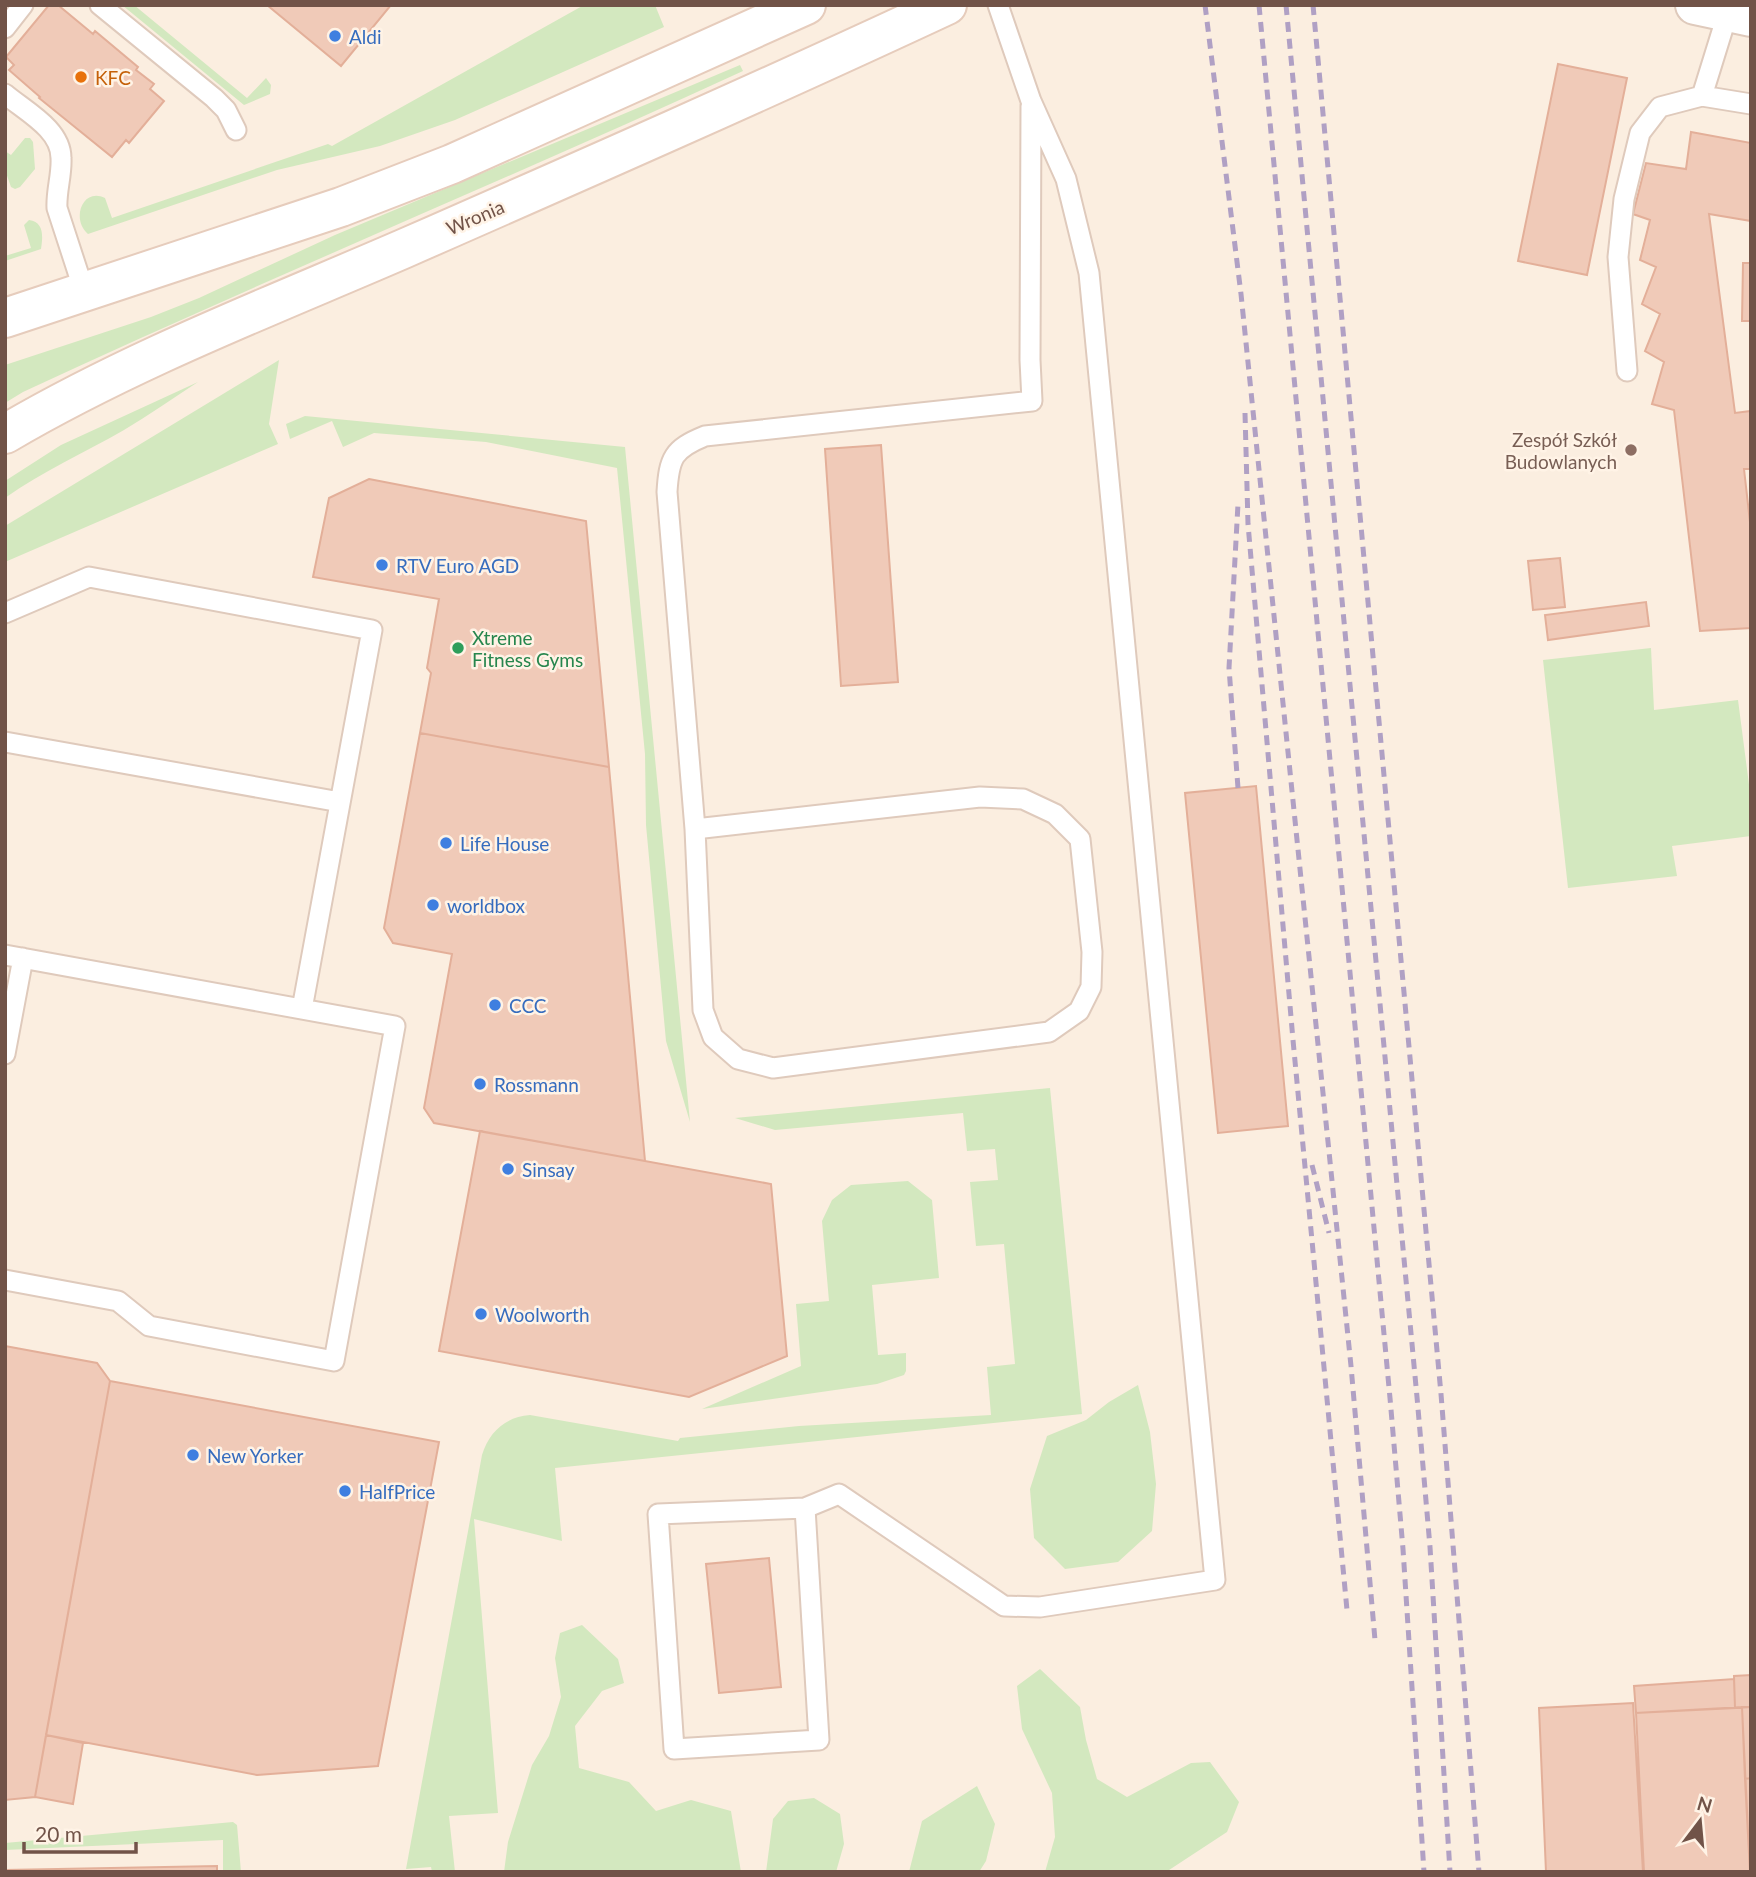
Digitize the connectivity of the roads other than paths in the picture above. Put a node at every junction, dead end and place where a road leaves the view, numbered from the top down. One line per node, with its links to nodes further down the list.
1 (23, 5): 7 (lane)
2 (100, 5): 12 (lane)
3 (806, 5): 13 (main road)
4 (947, 5): 16 (main road, Wronia)
5 (998, 5): 10 (lane)
6 (1725, 11): 9 (lane)
7 (5, 27)
8 (5, 94): 13 (lane)
9 (1702, 96): 11 (lane); 15 (lane)
10 (1031, 101): 20 (lane); 25 (lane)
11 (1751, 104)
12 (236, 130)
13 (85, 294): 14 (main road)
14 (5, 318)
15 (1627, 371)
16 (5, 434)
17 (5, 613): 19 (lane)
18 (5, 742): 19 (lane)
19 (340, 802): 22 (lane)
20 (695, 829): 20 (lane)
21 (14, 956): 22 (lane); 23 (lane)
22 (302, 1009): 24 (lane)
23 (5, 1054)
24 (5, 1280)
25 (805, 1508): 25 (lane)

